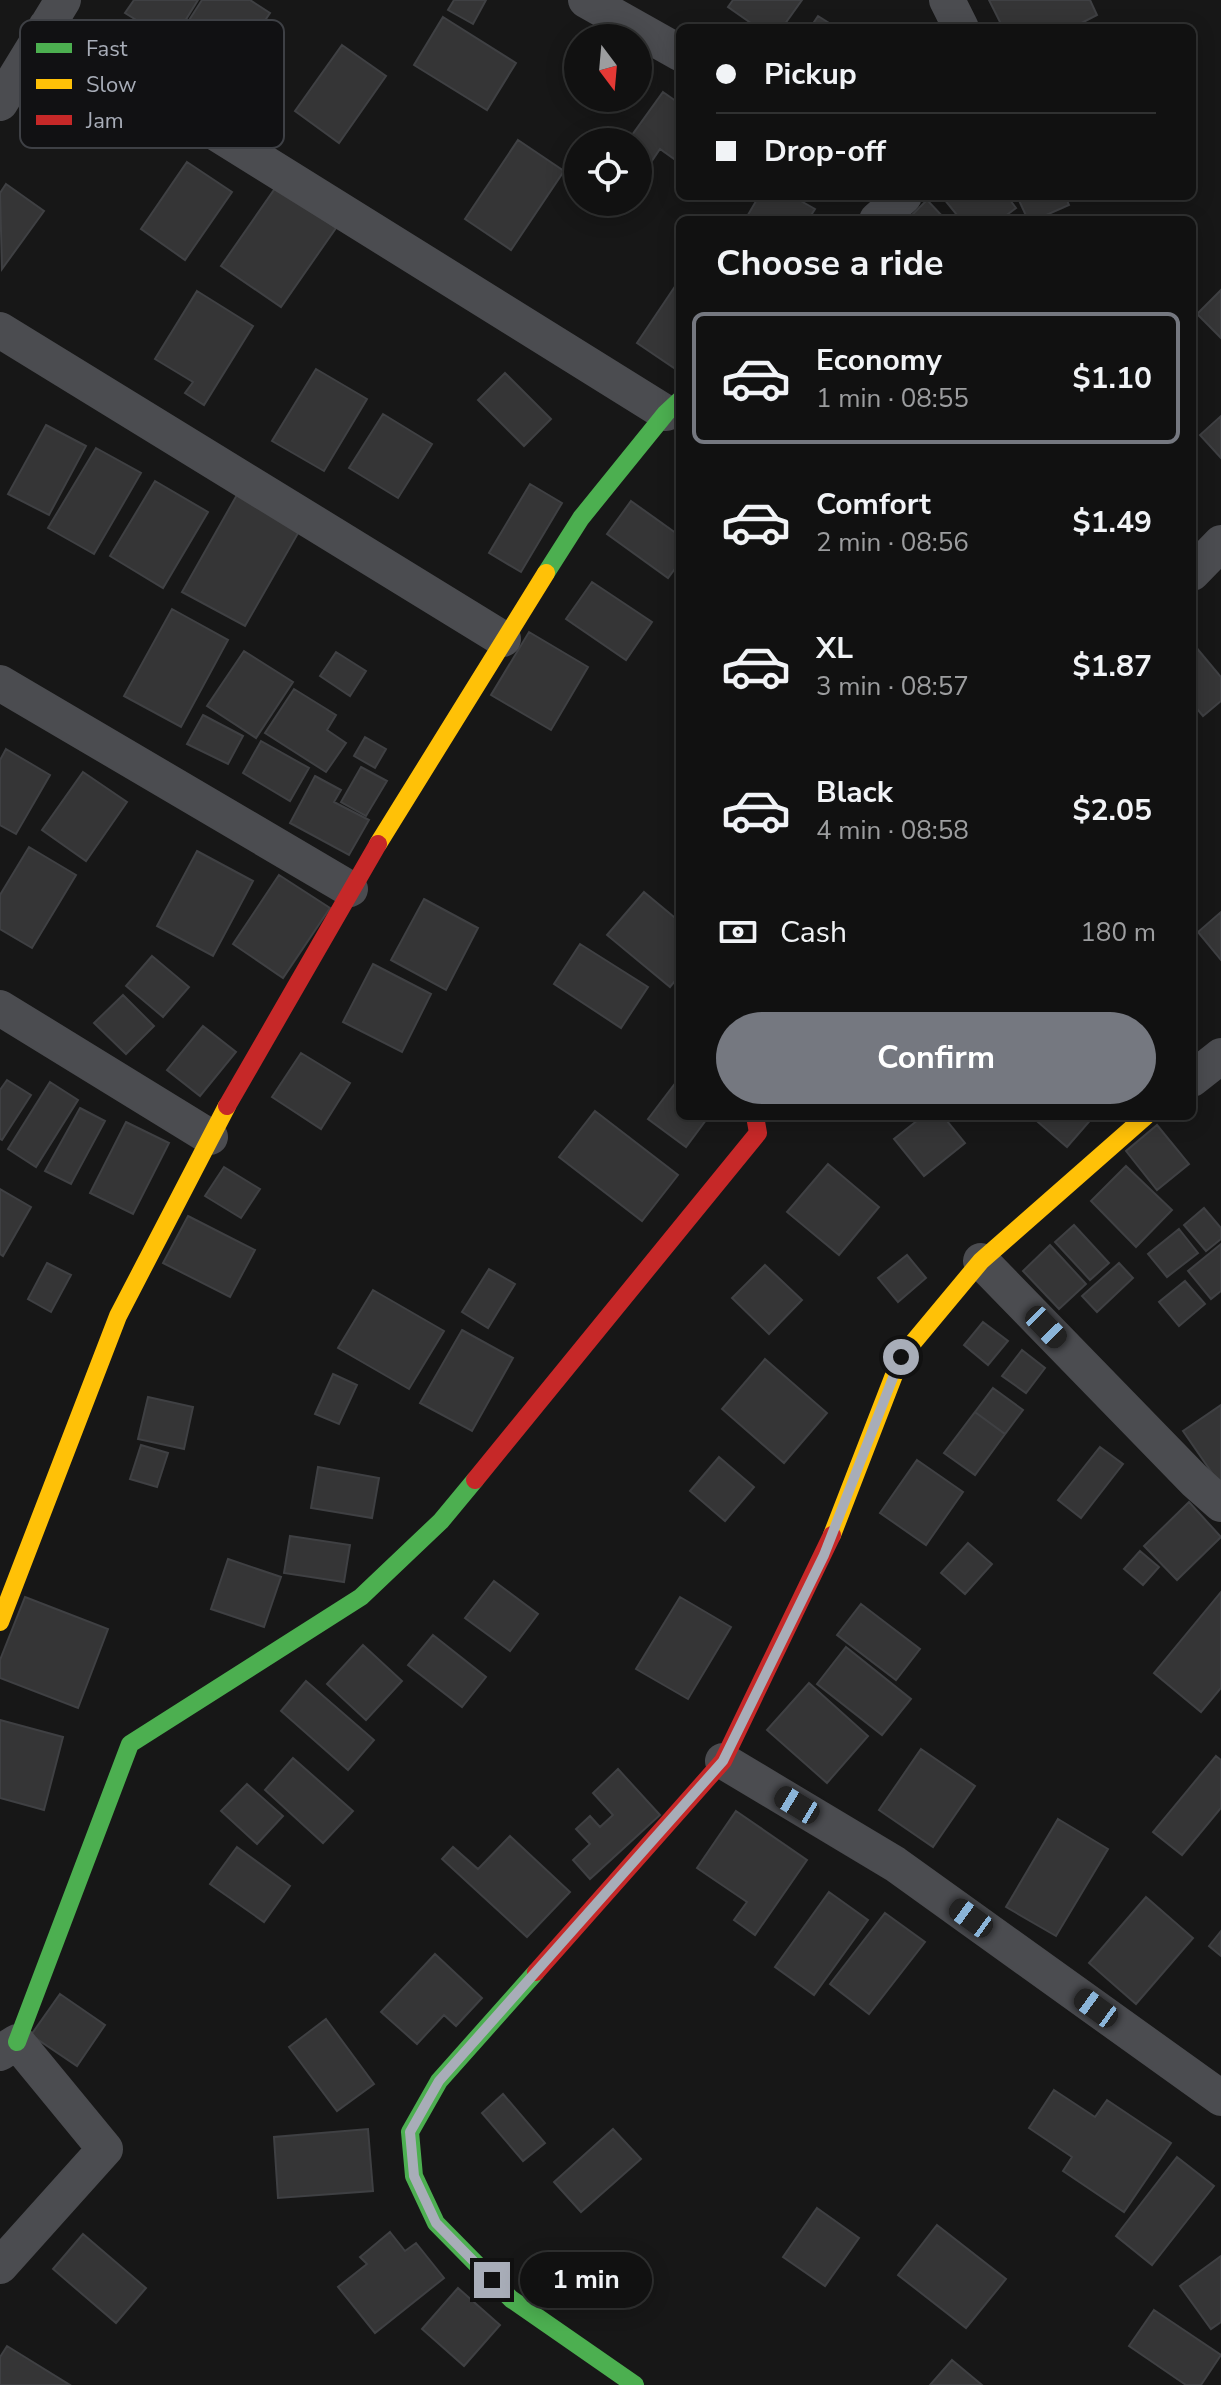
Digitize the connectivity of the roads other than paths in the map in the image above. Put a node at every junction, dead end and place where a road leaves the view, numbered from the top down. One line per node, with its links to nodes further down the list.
1 (586, 0): 4 (street)
2 (947, 0): 3 (street)
3 (959, 24)
4 (676, 51)
5 (20, 70): 6 (street)
6 (0, 103)
7 (266, 148): 11 (street)
8 (900, 200): 9 (street)
9 (882, 216)
10 (0, 330): 14 (street)
11 (673, 406): 14 (street)
12 (1221, 543): 13 (street)
13 (1196, 569)
14 (503, 639): 16 (street)
15 (0, 683): 16 (street)
16 (350, 889): 22 (street)
17 (0, 1008): 22 (street)
18 (1221, 1056): 19 (street)
19 (1196, 1076)
20 (756, 1120): 27 (street)
21 (1141, 1120): 23 (street)
22 (210, 1137): 25 (street)
23 (981, 1261): 24 (street); 26 (street)
24 (1221, 1504)
25 (0, 1622)
26 (723, 1761): 28 (street); 30 (street)
27 (8, 2048): 29 (street)
28 (1221, 2098)
29 (0, 2266)
30 (635, 2385)

